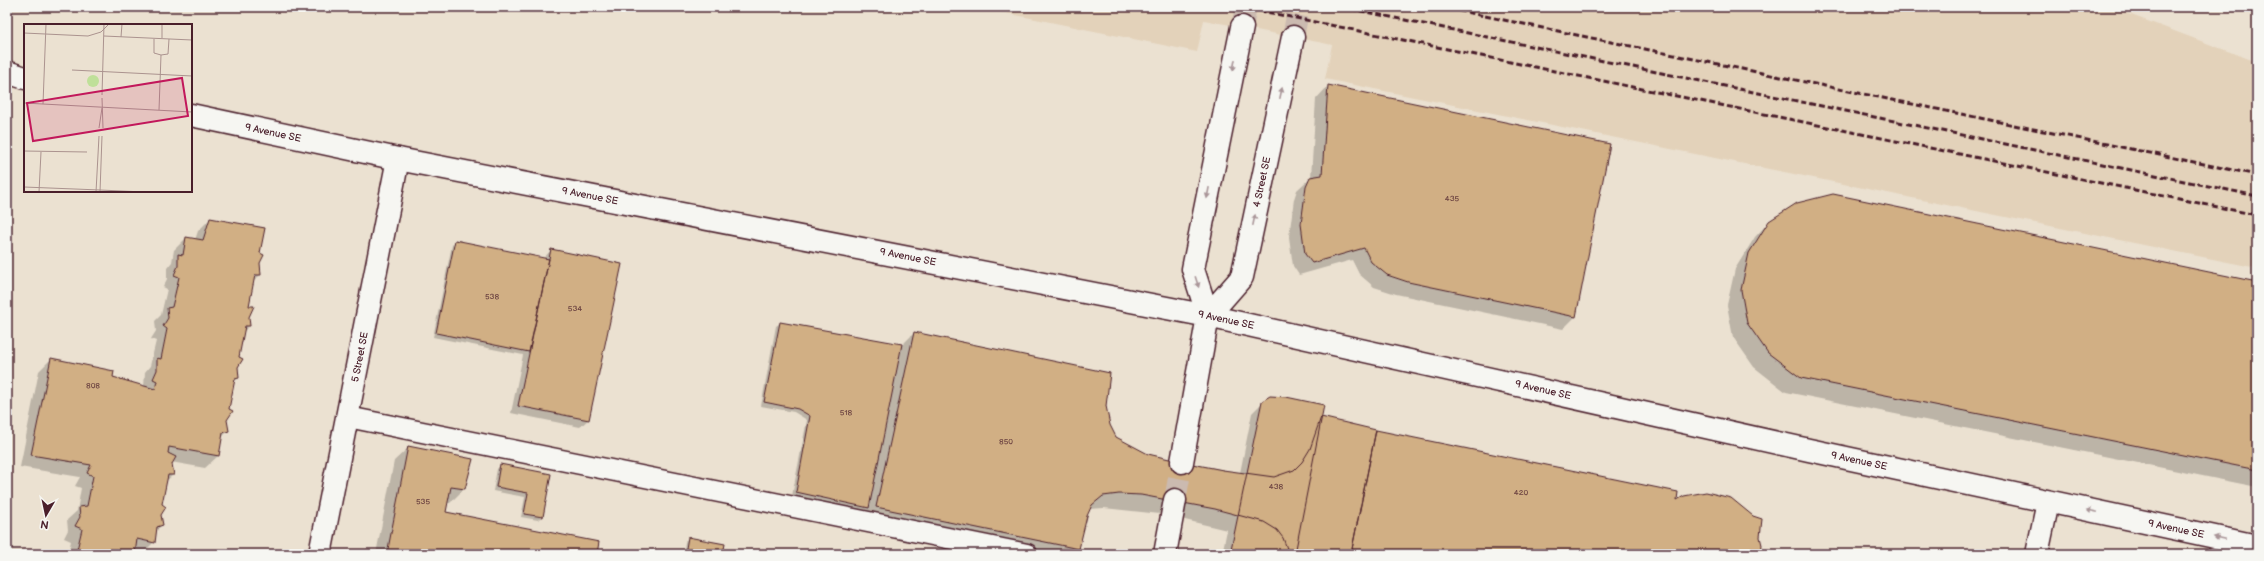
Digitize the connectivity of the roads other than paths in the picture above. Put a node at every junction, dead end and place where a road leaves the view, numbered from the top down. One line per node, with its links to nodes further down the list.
1 (1242, 27): 7 (main road, one-way to 7)
2 (1292, 37): 7 (main road, 4 Street SE, one-way to 2)
3 (7, 72): 4 (main road)
4 (24, 78)
5 (192, 115): 6 (main road, 9 Avenue SE)
6 (398, 159): 7 (main road, 9 Avenue SE); 8 (main road, 5 Street SE)
7 (1208, 316): 9 (main road); 11 (main road, 9 Avenue SE)
8 (348, 417): 13 (main road, 5 Street SE); 14 (lane)
9 (1182, 462)
10 (1175, 500): 15 (main road)
11 (2048, 502): 12 (main road, 9 Avenue SE, one-way to 11); 16 (main road)
12 (2257, 546)
13 (320, 554)
14 (1027, 554)
15 (1165, 554)
16 (2037, 554)

